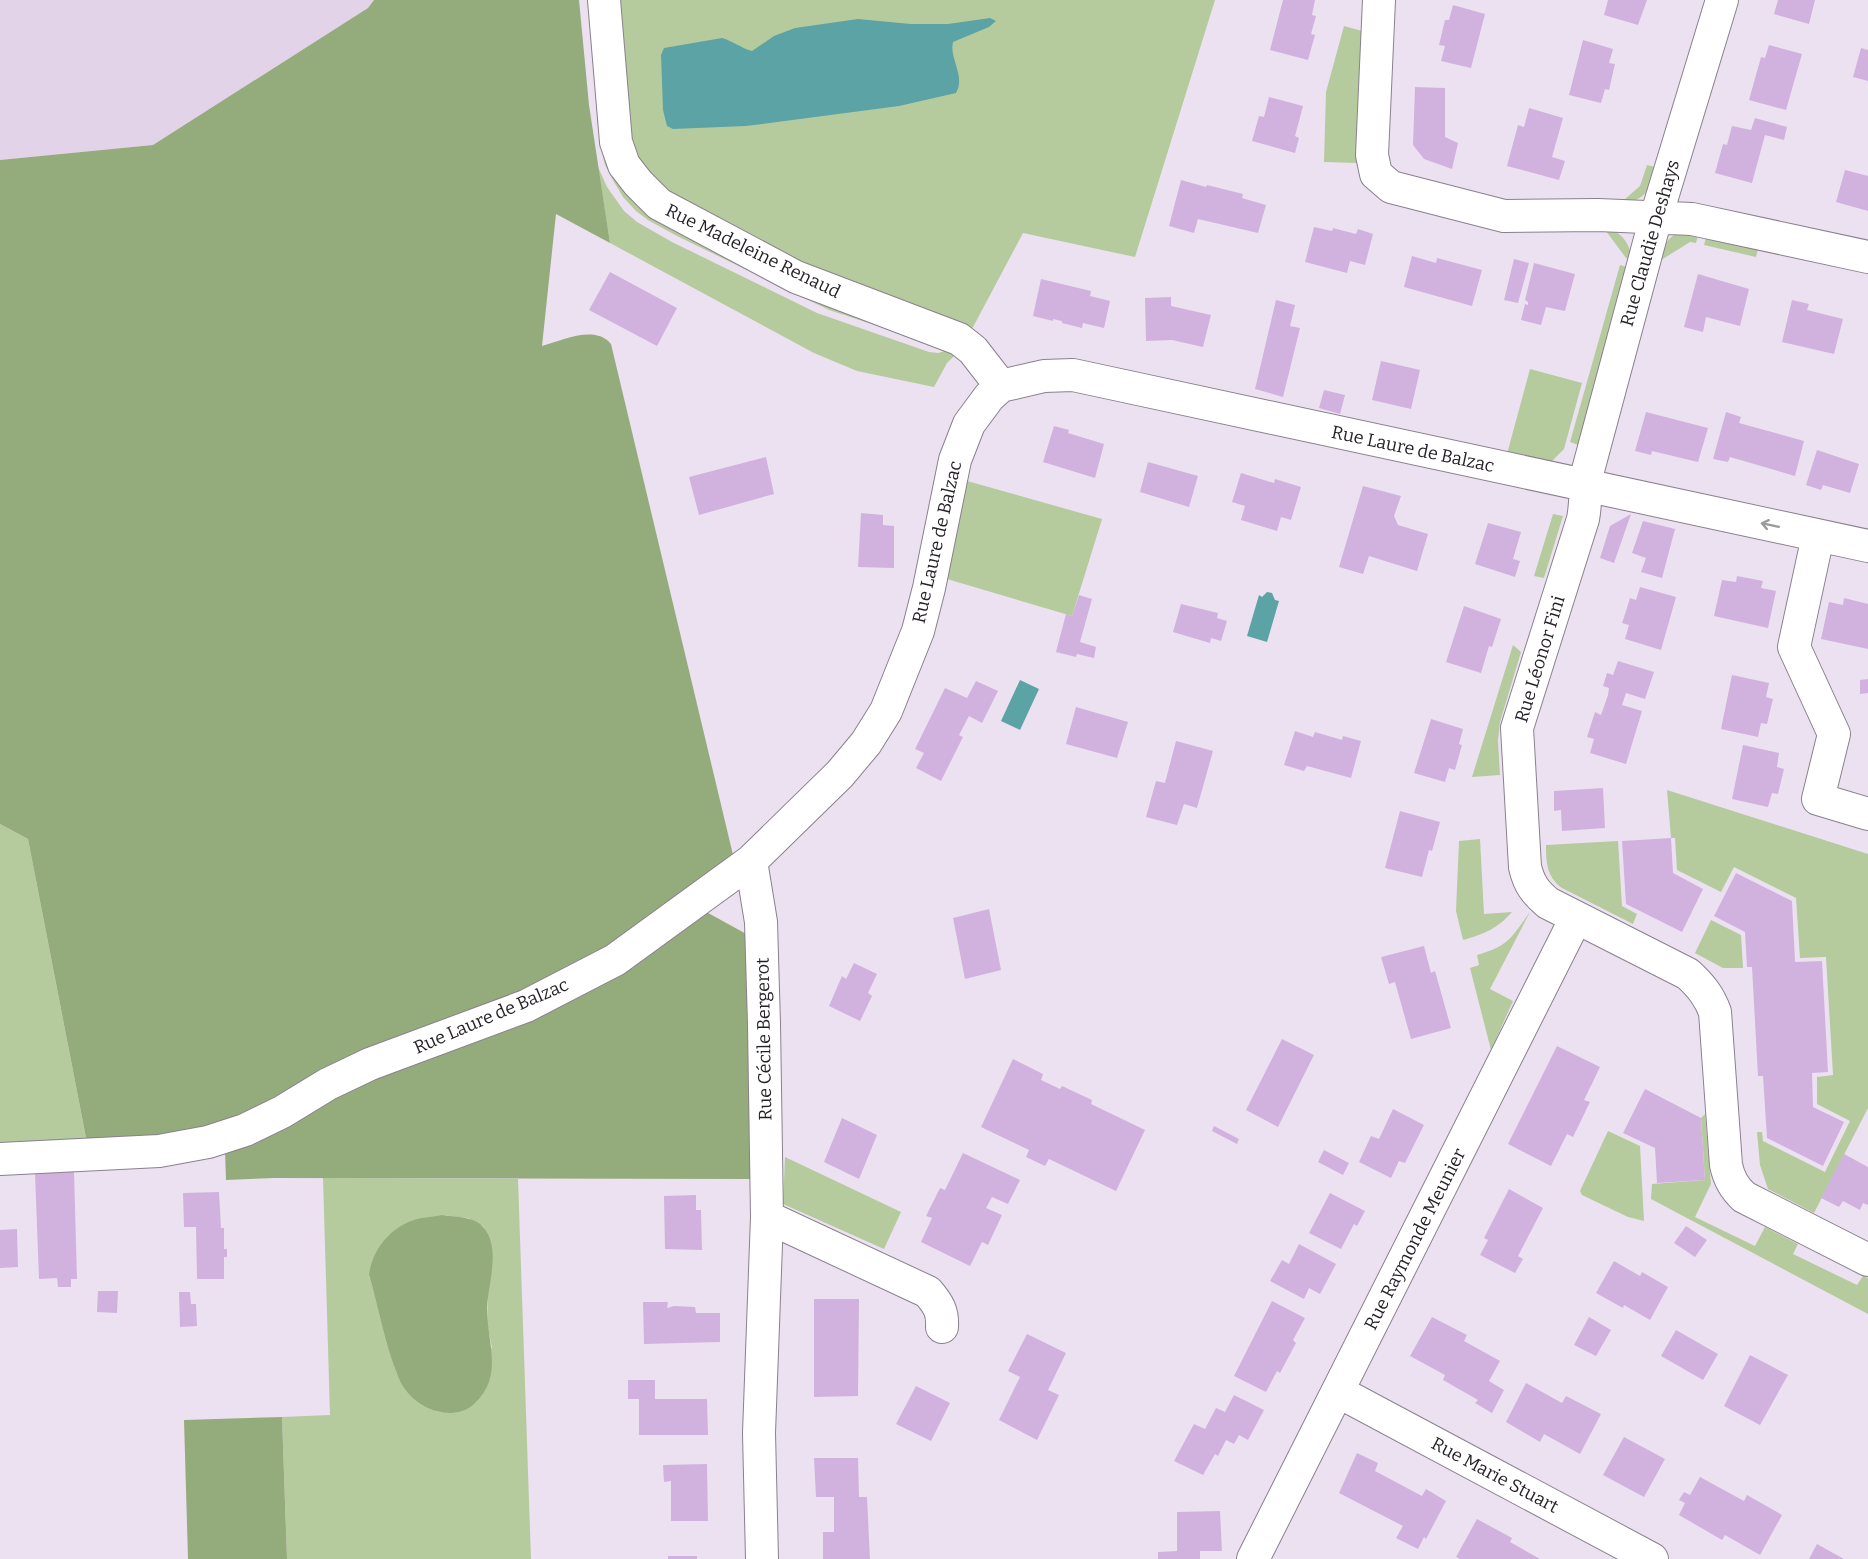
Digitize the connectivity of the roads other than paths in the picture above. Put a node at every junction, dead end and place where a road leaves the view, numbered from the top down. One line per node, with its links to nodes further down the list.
1 (604, 0): 6 (street, Rue Madeleine Renaud)
2 (1378, 0): 4 (street)
3 (1722, 0): 4 (street, Rue Claudie Deshays)
4 (1656, 217): 5 (street); 7 (street, Rue Claudie Deshays)
5 (1868, 257)
6 (1001, 386): 7 (street, Rue Laure de Balzac); 11 (street, Rue Laure de Balzac)
7 (1585, 487): 8 (street, Rue Laure de Balzac, one-way to 7); 12 (street, Rue Léonor Fini)
8 (1818, 536): 9 (street, Rue Laure de Balzac); 10 (street)
9 (1868, 546)
10 (1868, 814)
11 (751, 861): 13 (street, Rue Laure de Balzac); 14 (street, Rue Cécile Bergerot)
12 (1576, 918): 15 (street, Rue Léonor Fini); 17 (street, Rue Raymonde Meunier)
13 (0, 1159)
14 (767, 1218): 16 (street); 18 (street, Rue Cécile Bergerot)
15 (1868, 1260)
16 (942, 1328)
17 (1339, 1392): 19 (street, Rue Raymonde Meunier); 20 (street, Rue Marie Stuart)
18 (762, 1559)
19 (1253, 1559)
20 (1652, 1559)

